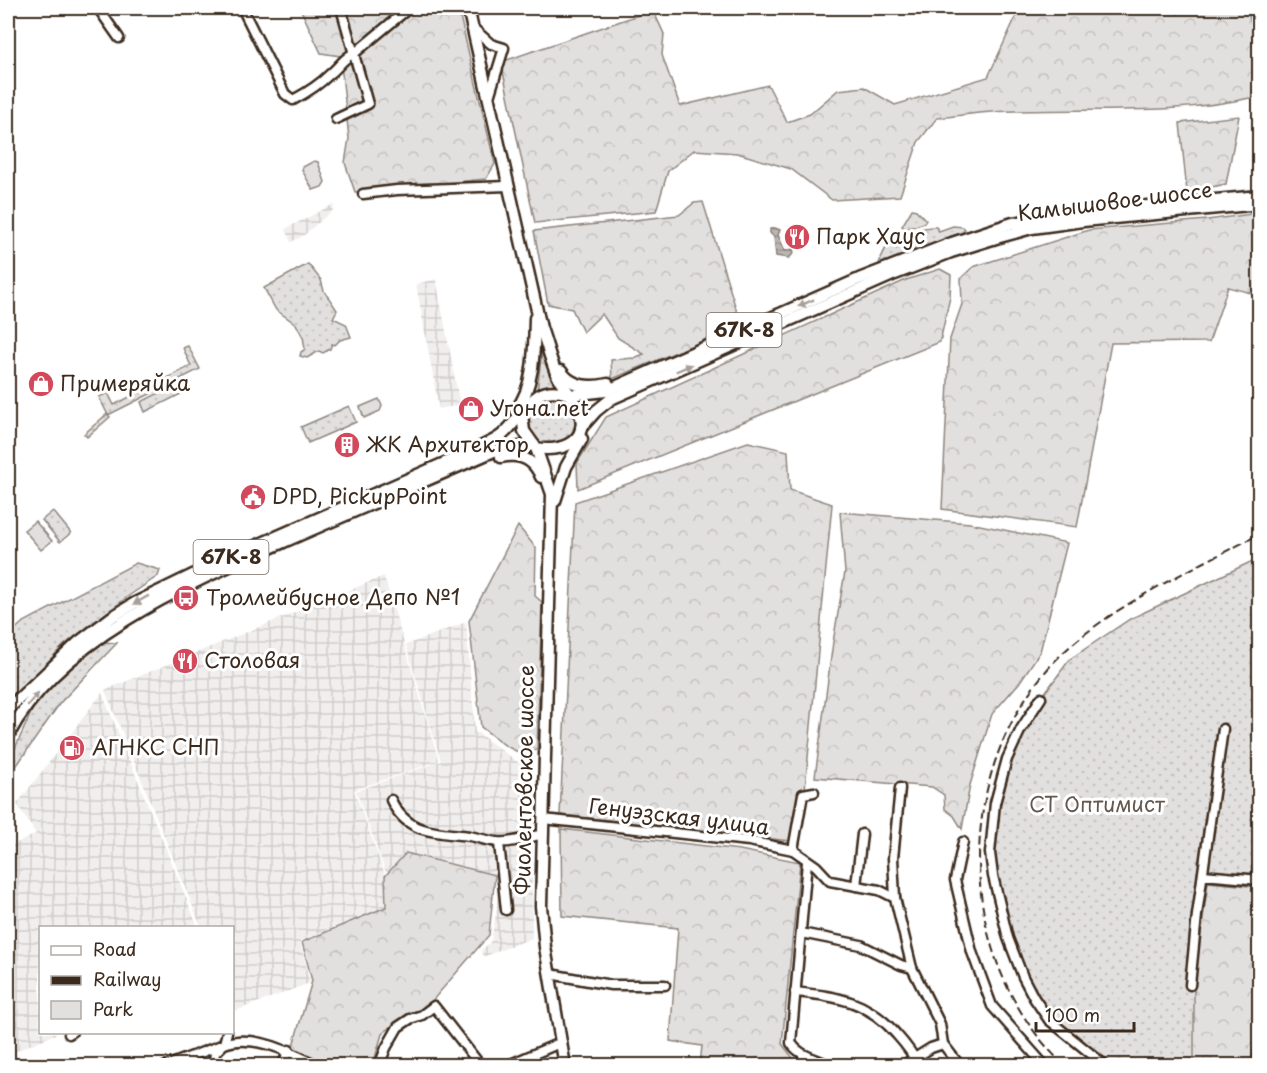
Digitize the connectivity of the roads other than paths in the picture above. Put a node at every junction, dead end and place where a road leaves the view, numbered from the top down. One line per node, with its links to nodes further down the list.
1 (98, 8): 7 (street)
2 (242, 8): 8 (street)
3 (341, 8): 8 (street)
4 (409, 8): 8 (street)
5 (468, 8): 6 (main road)
6 (472, 28): 9 (main road); 9 (street)
7 (119, 38)
8 (354, 53): 10 (street)
9 (488, 97): 11 (main road)
10 (336, 119)
11 (508, 186): 12 (street); 15 (main road)
12 (363, 194)
13 (1260, 196): 18 (main road, Камышовое шоссе / 67К-8, one-way to 18)
14 (1260, 204): 17 (main road, Камышовое шоссе / 67К-8, one-way to 14)
15 (536, 306): 16 (main road); 25 (main road)
16 (543, 333): 18 (main road); 19 (main road); 20 (main road)
17 (657, 380): 22 (main road, Камышовое шоссе / 67К-8); 28 (main road)
18 (629, 381): 19 (main road, 67К-8)
19 (569, 395): 20 (main road, 67К-8); 22 (main road)
20 (532, 398): 21 (main road, 67К-8)
21 (522, 414): 24 (main road); 25 (main road, 67К-8)
22 (581, 428): 23 (main road, 67К-8)
23 (572, 442): 24 (main road, 67К-8); 27 (main road, Фиолентовское шоссе)
24 (535, 446): 26 (main road, 67К-8); 27 (main road, Фиолентовское шоссе)
25 (448, 461): 31 (main road, 67К-8, one-way to 31)
26 (440, 474): 29 (main road); 33 (main road, 67К-8, one-way to 26)
27 (552, 494): 28 (main road, Фиолентовское шоссе)
28 (553, 507): 29 (main road, Фиолентовское шоссе)
29 (552, 534): 37 (main road, Фиолентовское шоссе)
30 (1041, 698): 77 (street)
31 (8, 709)
32 (1223, 729): 45 (street)
33 (8, 736)
34 (900, 788): 48 (street)
35 (813, 792): 42 (street)
36 (391, 800): 41 (street)
37 (543, 819): 38 (main road, Фиолентовское шоссе); 42 (street, Генуэзская улица)
38 (543, 834): 41 (street); 52 (main road, Фиолентовское шоссе)
39 (861, 834): 47 (street)
40 (963, 842): 76 (street)
41 (499, 843): 49 (street)
42 (793, 850): 44 (street, Генуэзская улица)
43 (1260, 857): 46 (street)
44 (807, 862): 47 (street, Генуэзская улица); 50 (street)
45 (1203, 875): 46 (street); 54 (street)
46 (1258, 880)
47 (856, 886): 48 (street, Генуэзская улица)
48 (895, 898): 51 (street)
49 (506, 910)
50 (801, 933): 51 (street); 55 (street)
51 (912, 968): 59 (street)
52 (550, 974): 53 (street); 57 (main road, Фиолентовское шоссе)
53 (665, 985)
54 (1190, 985)
55 (795, 992): 61 (street); 63 (street)
56 (226, 1034): 58 (street)
57 (562, 1042): 70 (street); 71 (main road, Фиолентовское шоссе)
58 (224, 1044): 60 (street); 64 (street); 65 (street)
59 (943, 1044): 63 (street); 75 (street)
60 (289, 1050): 66 (street); 67 (street)
61 (805, 1055): 72 (street); 73 (street)
62 (1260, 1056): 78 (street)
63 (917, 1061): 74 (street)
64 (166, 1065)
65 (213, 1065)
66 (282, 1065)
67 (319, 1065)
68 (379, 1065): 69 (street)
69 (480, 1065)
70 (507, 1065)
71 (566, 1065)
72 (799, 1065)
73 (830, 1065)
74 (902, 1065)
75 (960, 1065)
76 (1045, 1065)
77 (1106, 1065)
78 (1258, 1065)

